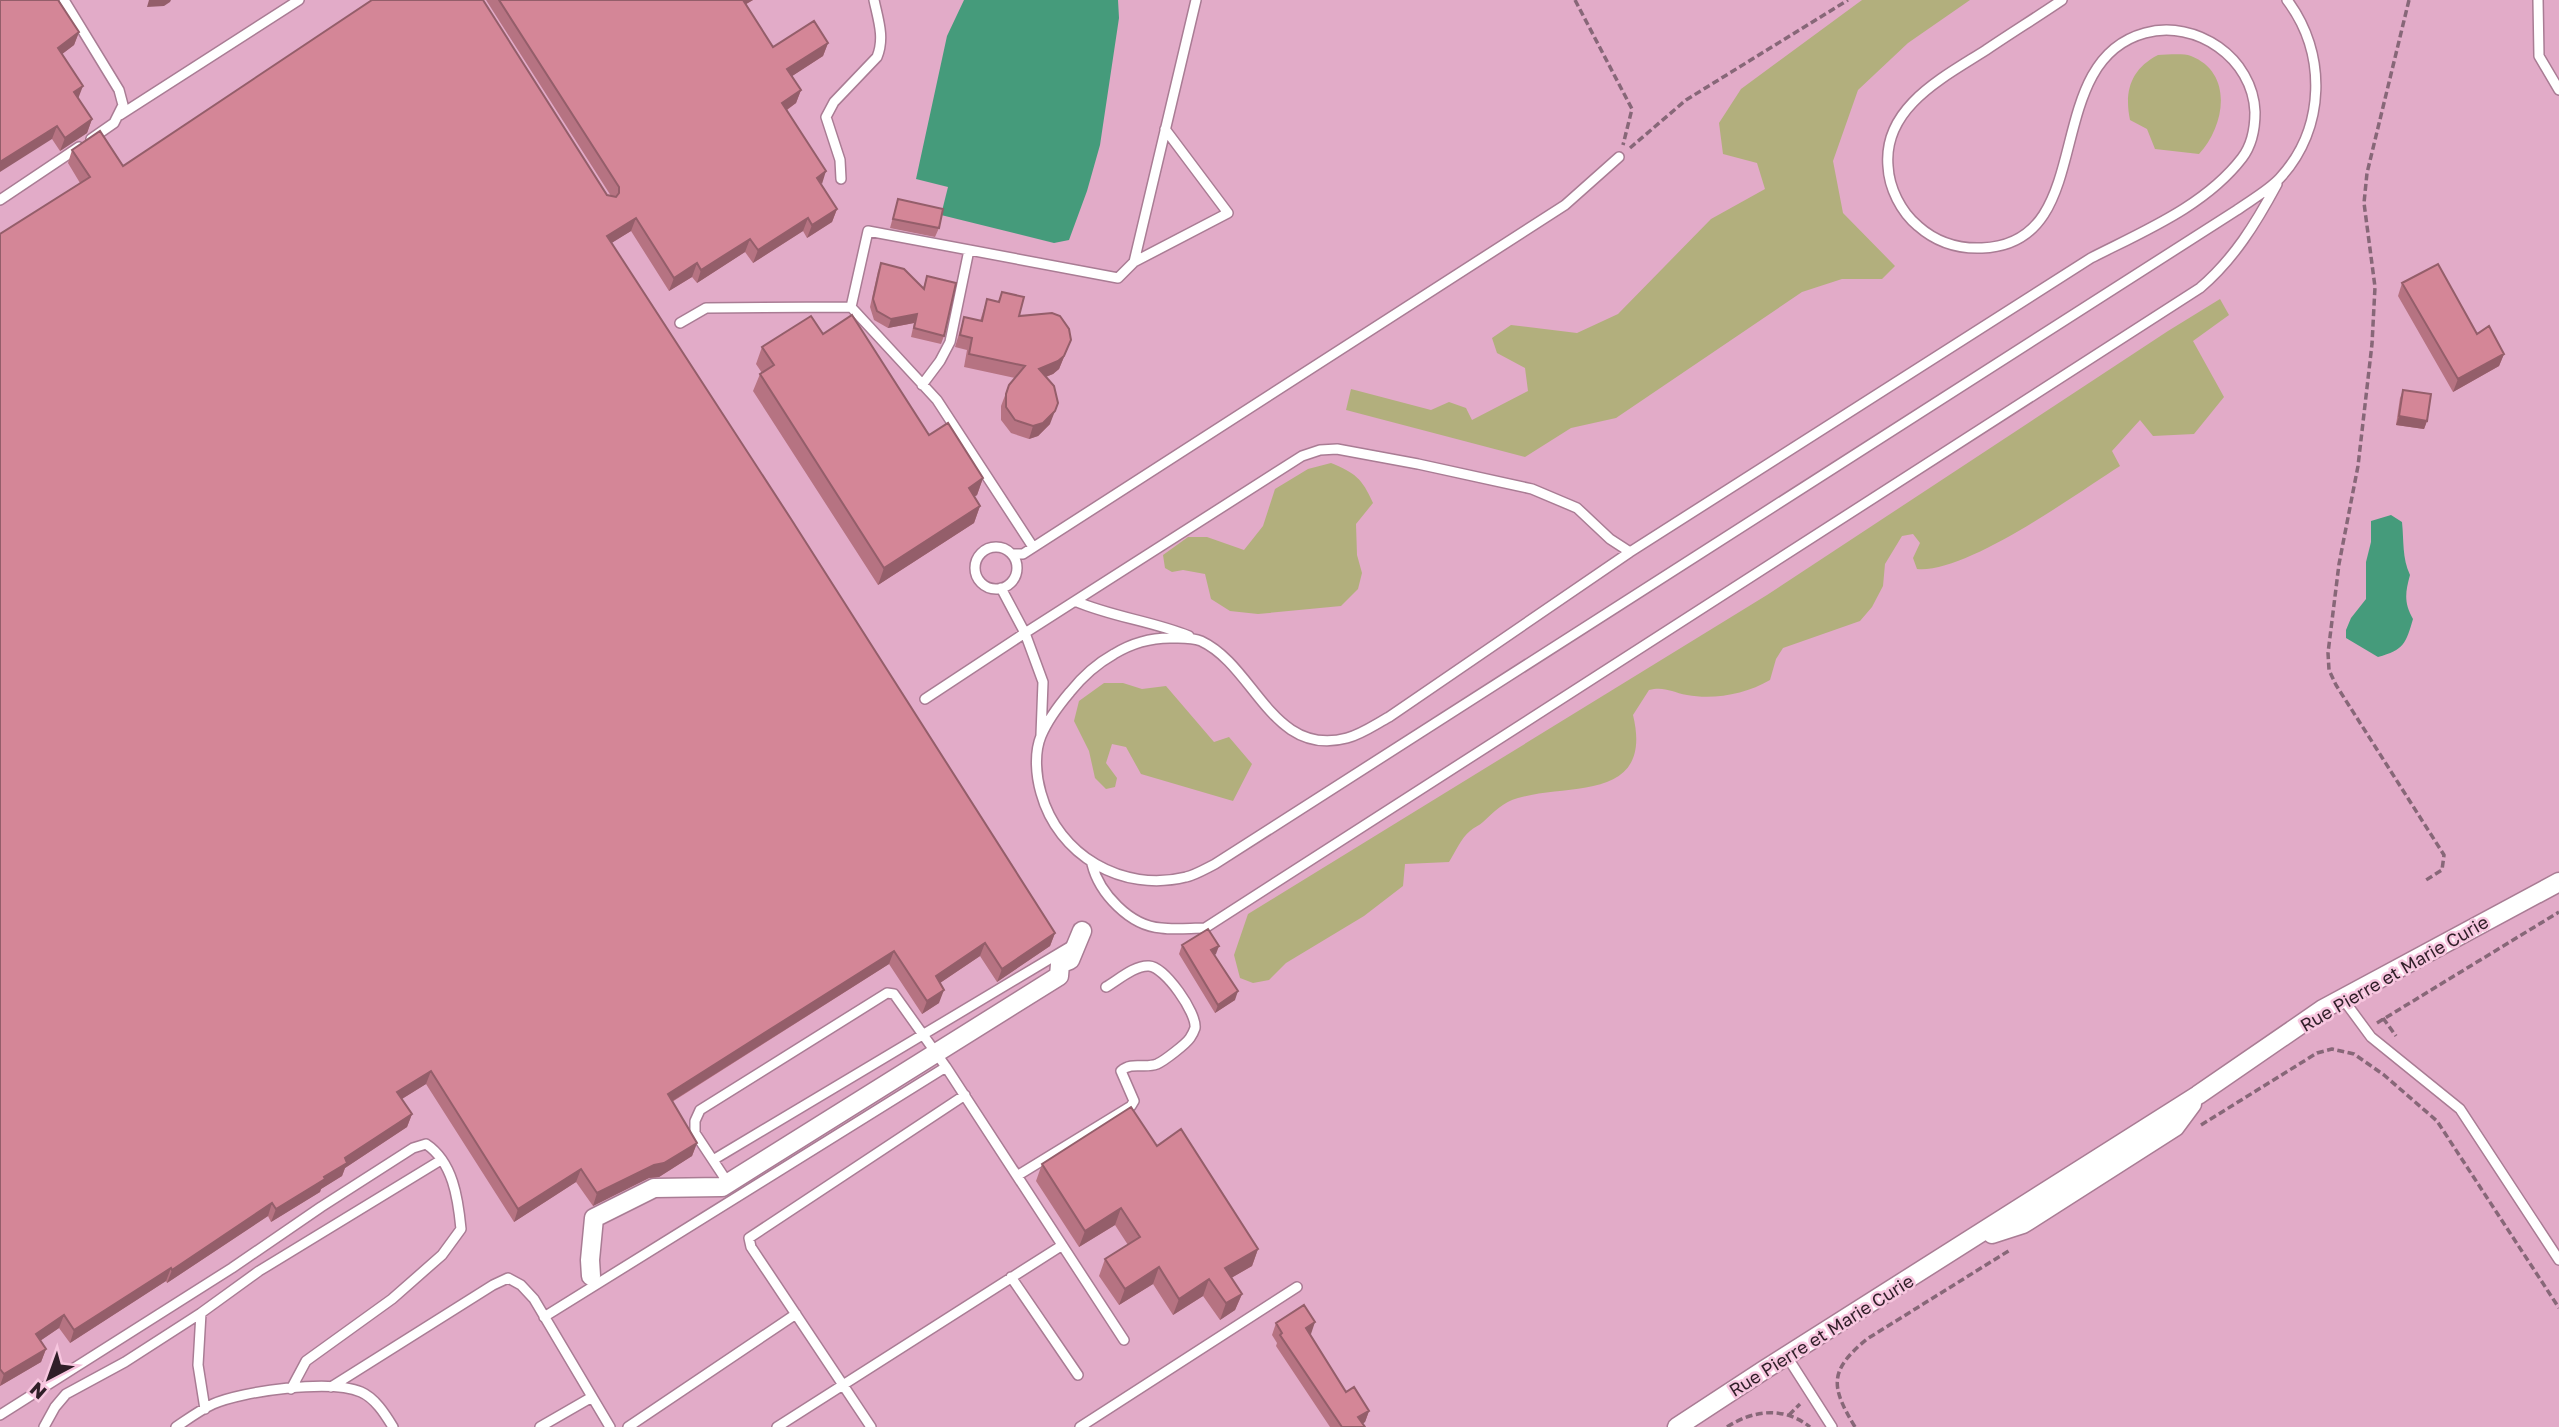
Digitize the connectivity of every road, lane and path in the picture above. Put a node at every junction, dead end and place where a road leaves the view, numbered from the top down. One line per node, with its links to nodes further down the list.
1 (64, 0): 12 (lane)
2 (299, 0): 12 (lane)
3 (874, 0): 15 (lane)
4 (1196, 0): 13 (lane)
5 (1575, 0): 14 (path)
6 (1848, 0): 14 (path)
7 (2062, 0): 24 (lane)
8 (2287, 0): 16 (lane)
9 (2409, 0): 33 (path)
10 (2538, 0): 11 (lane)
11 (2559, 90)
12 (120, 115): 17 (lane)
13 (1165, 129): 19 (lane); 19 (lane)
14 (1619, 157): 23 (lane)
15 (841, 179)
16 (2279, 180): 32 (lane); 32 (lane)
17 (0, 200)
18 (969, 250): 19 (lane); 20 (lane); 22 (lane)
19 (1134, 262)
20 (851, 307): 21 (lane); 22 (lane)
21 (680, 323)
22 (922, 385): 23 (lane)
23 (1033, 547): 25 (lane)
24 (1630, 552): 27 (lane); 29 (lane)
25 (1013, 554): 26 (lane); 26 (lane)
26 (1001, 589): 28 (lane)
27 (1075, 601): 28 (lane); 29 (lane)
28 (1026, 633): 30 (lane); 31 (lane)
29 (1198, 639): 31 (lane)
30 (925, 699)
31 (1041, 737): 32 (lane)
32 (1092, 864)
33 (2426, 880)
34 (2559, 882): 38 (street, Rue Pierre et Marie Curie)
35 (2559, 912): 40 (path)
36 (1080, 937): 39 (lane); 42 (street)
37 (1106, 987): 46 (lane)
38 (2343, 999): 49 (lane); 58 (street, Rue Pierre et Marie Curie)
39 (923, 1034): 42 (lane); 45 (lane); 45 (lane)
40 (2397, 1038)
41 (2349, 1052): 53 (path)
42 (942, 1059): 43 (lane); 47 (street)
43 (965, 1095): 46 (lane); 55 (lane)
44 (441, 1160): 54 (lane); 63 (lane); 66 (lane)
45 (713, 1160): 47 (lane)
46 (1017, 1176): 48 (lane)
47 (733, 1189): 50 (street); 56 (lane)
48 (1061, 1246): 51 (lane); 57 (lane)
49 (2559, 1260)
50 (592, 1276)
51 (1011, 1277): 59 (lane); 60 (lane)
52 (1297, 1287): 75 (lane)
53 (2559, 1308)
54 (201, 1313): 65 (lane); 67 (lane)
55 (796, 1314): 60 (lane); 72 (lane)
56 (544, 1317): 62 (lane); 64 (lane)
57 (1124, 1340)
58 (1786, 1355): 76 (street, Rue Pierre et Marie Curie); 79 (lane)
59 (1078, 1375)
60 (843, 1385): 73 (lane); 74 (lane)
61 (1836, 1385): 80 (path)
62 (331, 1387): 63 (lane); 69 (lane)
63 (291, 1389): 65 (lane)
64 (592, 1397): 70 (lane); 71 (lane)
65 (205, 1409): 68 (lane)
66 (0, 1415)
67 (44, 1427)
68 (176, 1427)
69 (393, 1427)
70 (540, 1427)
71 (610, 1427)
72 (628, 1427)
73 (777, 1427)
74 (871, 1427)
75 (1080, 1427)
76 (1677, 1427)
77 (1727, 1427): 78 (path)
78 (1810, 1427)
79 (1832, 1427)
80 (1854, 1427)

